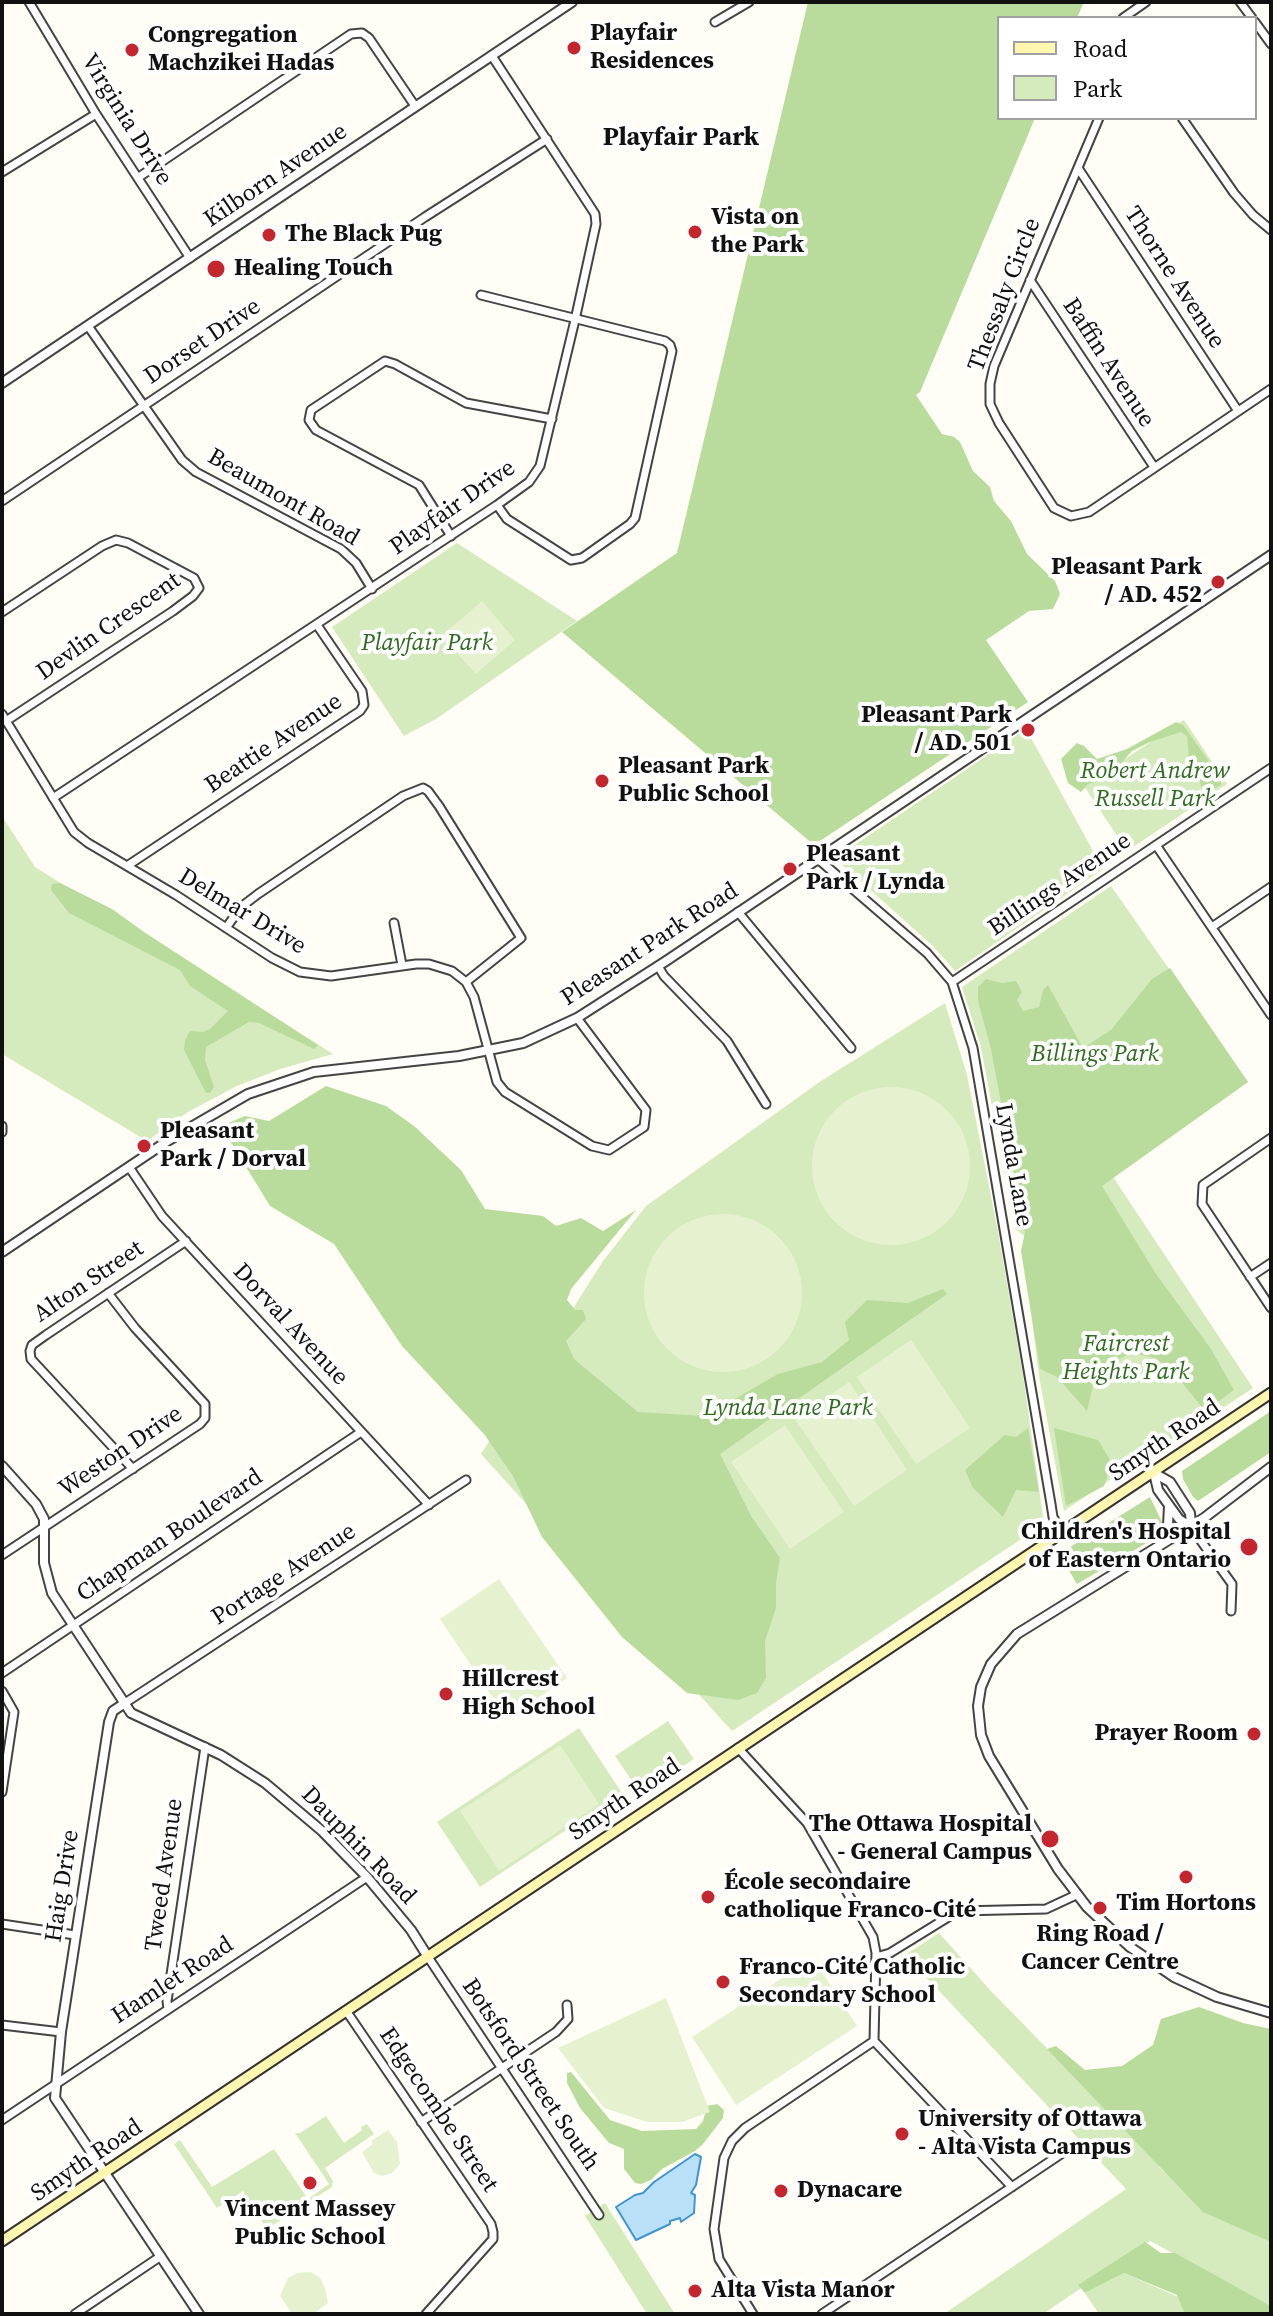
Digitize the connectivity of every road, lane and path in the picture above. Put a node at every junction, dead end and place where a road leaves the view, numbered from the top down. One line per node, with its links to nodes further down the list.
1 (29, 2): 12 (street, Virginia Drive)
2 (572, 2): 10 (street, Kilborn Avenue)
3 (749, 2): 5 (street)
4 (1146, 2): 6 (street)
5 (739, 4): 7 (street)
6 (1126, 16)
7 (715, 22)
8 (1257, 24): 9 (street)
9 (1271, 44)
10 (492, 56): 11 (street, Kilborn Avenue); 15 (street, Playfair Drive)
11 (415, 106): 18 (street); 20 (street, Kilborn Avenue)
12 (96, 114): 17 (street); 18 (street, Virginia Drive)
13 (1098, 120): 16 (street, Thessaly Circle)
14 (1183, 120): 19 (street)
15 (547, 139): 23 (street, Playfair Drive); 27 (street, Dorset Drive)
16 (1078, 168): 21 (street, Thessaly Circle); 28 (street, Thorne Avenue)
17 (2, 172)
18 (139, 177): 20 (street, Virginia Drive)
19 (1271, 230)
20 (190, 258): 24 (street, Kilborn Avenue)
21 (1030, 280): 30 (street, Baffin Avenue); 30 (street, Thessaly Circle)
22 (481, 295): 23 (street)
23 (575, 320): 29 (street, Playfair Drive); 32 (street)
24 (88, 326): 25 (street, Kilborn Avenue); 27 (street, Beaumont Road)
25 (2, 383)
26 (1271, 389): 28 (street, Thessaly Circle)
27 (142, 407): 31 (street, Dorset Drive); 35 (street, Beaumont Road)
28 (1238, 411): 30 (street, Thessaly Circle)
29 (552, 419): 32 (street, Playfair Drive); 33 (street)
30 (1154, 467)
31 (2, 501)
32 (497, 505): 33 (street, Playfair Drive)
33 (451, 536): 35 (street, Playfair Drive)
34 (1271, 555): 42 (street, Pleasant Park Road)
35 (372, 589): 37 (street, Playfair Drive)
36 (2, 612): 38 (street, Devlin Crescent)
37 (317, 625): 40 (street, Playfair Drive); 43 (street, Beattie Avenue)
38 (4, 717): 40 (street, Delmar Drive)
39 (1271, 768): 41 (street, Billings Avenue)
40 (53, 798): 43 (street, Delmar Drive)
41 (1156, 845): 47 (street); 52 (street, Billings Avenue)
42 (818, 859): 45 (street, Pleasant Park Road); 52 (street, Lynda Lane)
43 (127, 866): 48 (street, Delmar Drive)
44 (1271, 887): 47 (street)
45 (738, 912): 50 (street, Pleasant Park Road); 55 (street)
46 (394, 923): 49 (street)
47 (1212, 927): 53 (street)
48 (226, 928): 49 (street, Delmar Drive); 51 (street)
49 (402, 965): 51 (street, Delmar Drive)
50 (658, 966): 54 (street, Pleasant Park Road); 57 (street)
51 (466, 982): 56 (street)
52 (952, 982): 77 (street, Lynda Lane)
53 (1270, 1012)
54 (577, 1018): 56 (street, Pleasant Park Road); 56 (street)
55 (851, 1048)
56 (488, 1051): 59 (street, Pleasant Park Road)
57 (766, 1104)
58 (1271, 1138): 63 (street)
59 (129, 1167): 60 (street, Dorval Avenue); 61 (street, Pleasant Park Road)
60 (186, 1241): 64 (street, Alton Street); 67 (street, Dorval Avenue)
61 (2, 1252)
62 (1271, 1263): 63 (street)
63 (1250, 1277): 65 (street)
64 (108, 1293): 70 (street, Weston Drive); 70 (street, Alton Street)
65 (1271, 1308)
66 (1271, 1393): 71 (main road, Smyth Road)
67 (361, 1432): 73 (street, Dorval Avenue); 81 (street, Chapman Boulevard)
68 (2, 1466): 75 (street)
69 (1271, 1467): 76 (street)
70 (133, 1469): 75 (street, Weston Drive)
71 (1154, 1473): 74 (street); 76 (street); 77 (main road, Smyth Road)
72 (466, 1480): 73 (street, Portage Avenue)
73 (429, 1505): 84 (street, Portage Avenue)
74 (1169, 1505): 76 (street); 78 (street)
75 (44, 1526): 79 (street, Weston Drive); 81 (street)
76 (1191, 1527): 78 (street); 80 (street)
77 (1063, 1534): 86 (main road, Smyth Road)
78 (1162, 1545): 89 (street)
79 (2, 1555)
80 (1231, 1611)
81 (74, 1625): 82 (street, Chapman Boulevard); 84 (street)
82 (2, 1673)
83 (2, 1691): 87 (street)
84 (125, 1703): 85 (street, Dauphin Road); 91 (street, Haig Drive)
85 (205, 1747): 88 (street, Dauphin Road); 95 (street, Tweed Avenue)
86 (738, 1748): 92 (main road, Smyth Road); 93 (street)
87 (2, 1792)
88 (367, 1877): 92 (street, Dauphin Road); 95 (street, Hamlet Road)
89 (1076, 1895): 93 (street); 97 (street)
90 (2, 1924): 91 (street)
91 (75, 1935): 99 (street, Haig Drive)
92 (428, 1957): 96 (main road, Smyth Road); 101 (street, Botsford Street South)
93 (876, 1957): 100 (street)
94 (567, 2005): 101 (street)
95 (168, 2009): 102 (street, Hamlet Road)
96 (347, 2012): 104 (street, Edgecombe Street); 106 (main road, Smyth Road)
97 (1271, 2013)
98 (2, 2025): 99 (street)
99 (61, 2032): 102 (street, Haig Drive)
100 (874, 2041): 107 (street); 114 (street)
101 (500, 2069): 104 (street); 108 (street, Botsford Street South)
102 (55, 2083): 103 (street, Hamlet Road); 106 (street, Haig Drive)
103 (2, 2120)
104 (421, 2122): 113 (street, Edgecombe Street)
105 (1070, 2148): 107 (street)
106 (105, 2173): 109 (main road, Smyth Road); 110 (street, Haig Drive)
107 (1012, 2187): 115 (street)
108 (599, 2215)
109 (2, 2241)
110 (161, 2256): 111 (street); 112 (street, Haig Drive)
111 (75, 2314)
112 (199, 2314)
113 (426, 2314)
114 (753, 2314)
115 (822, 2314)

